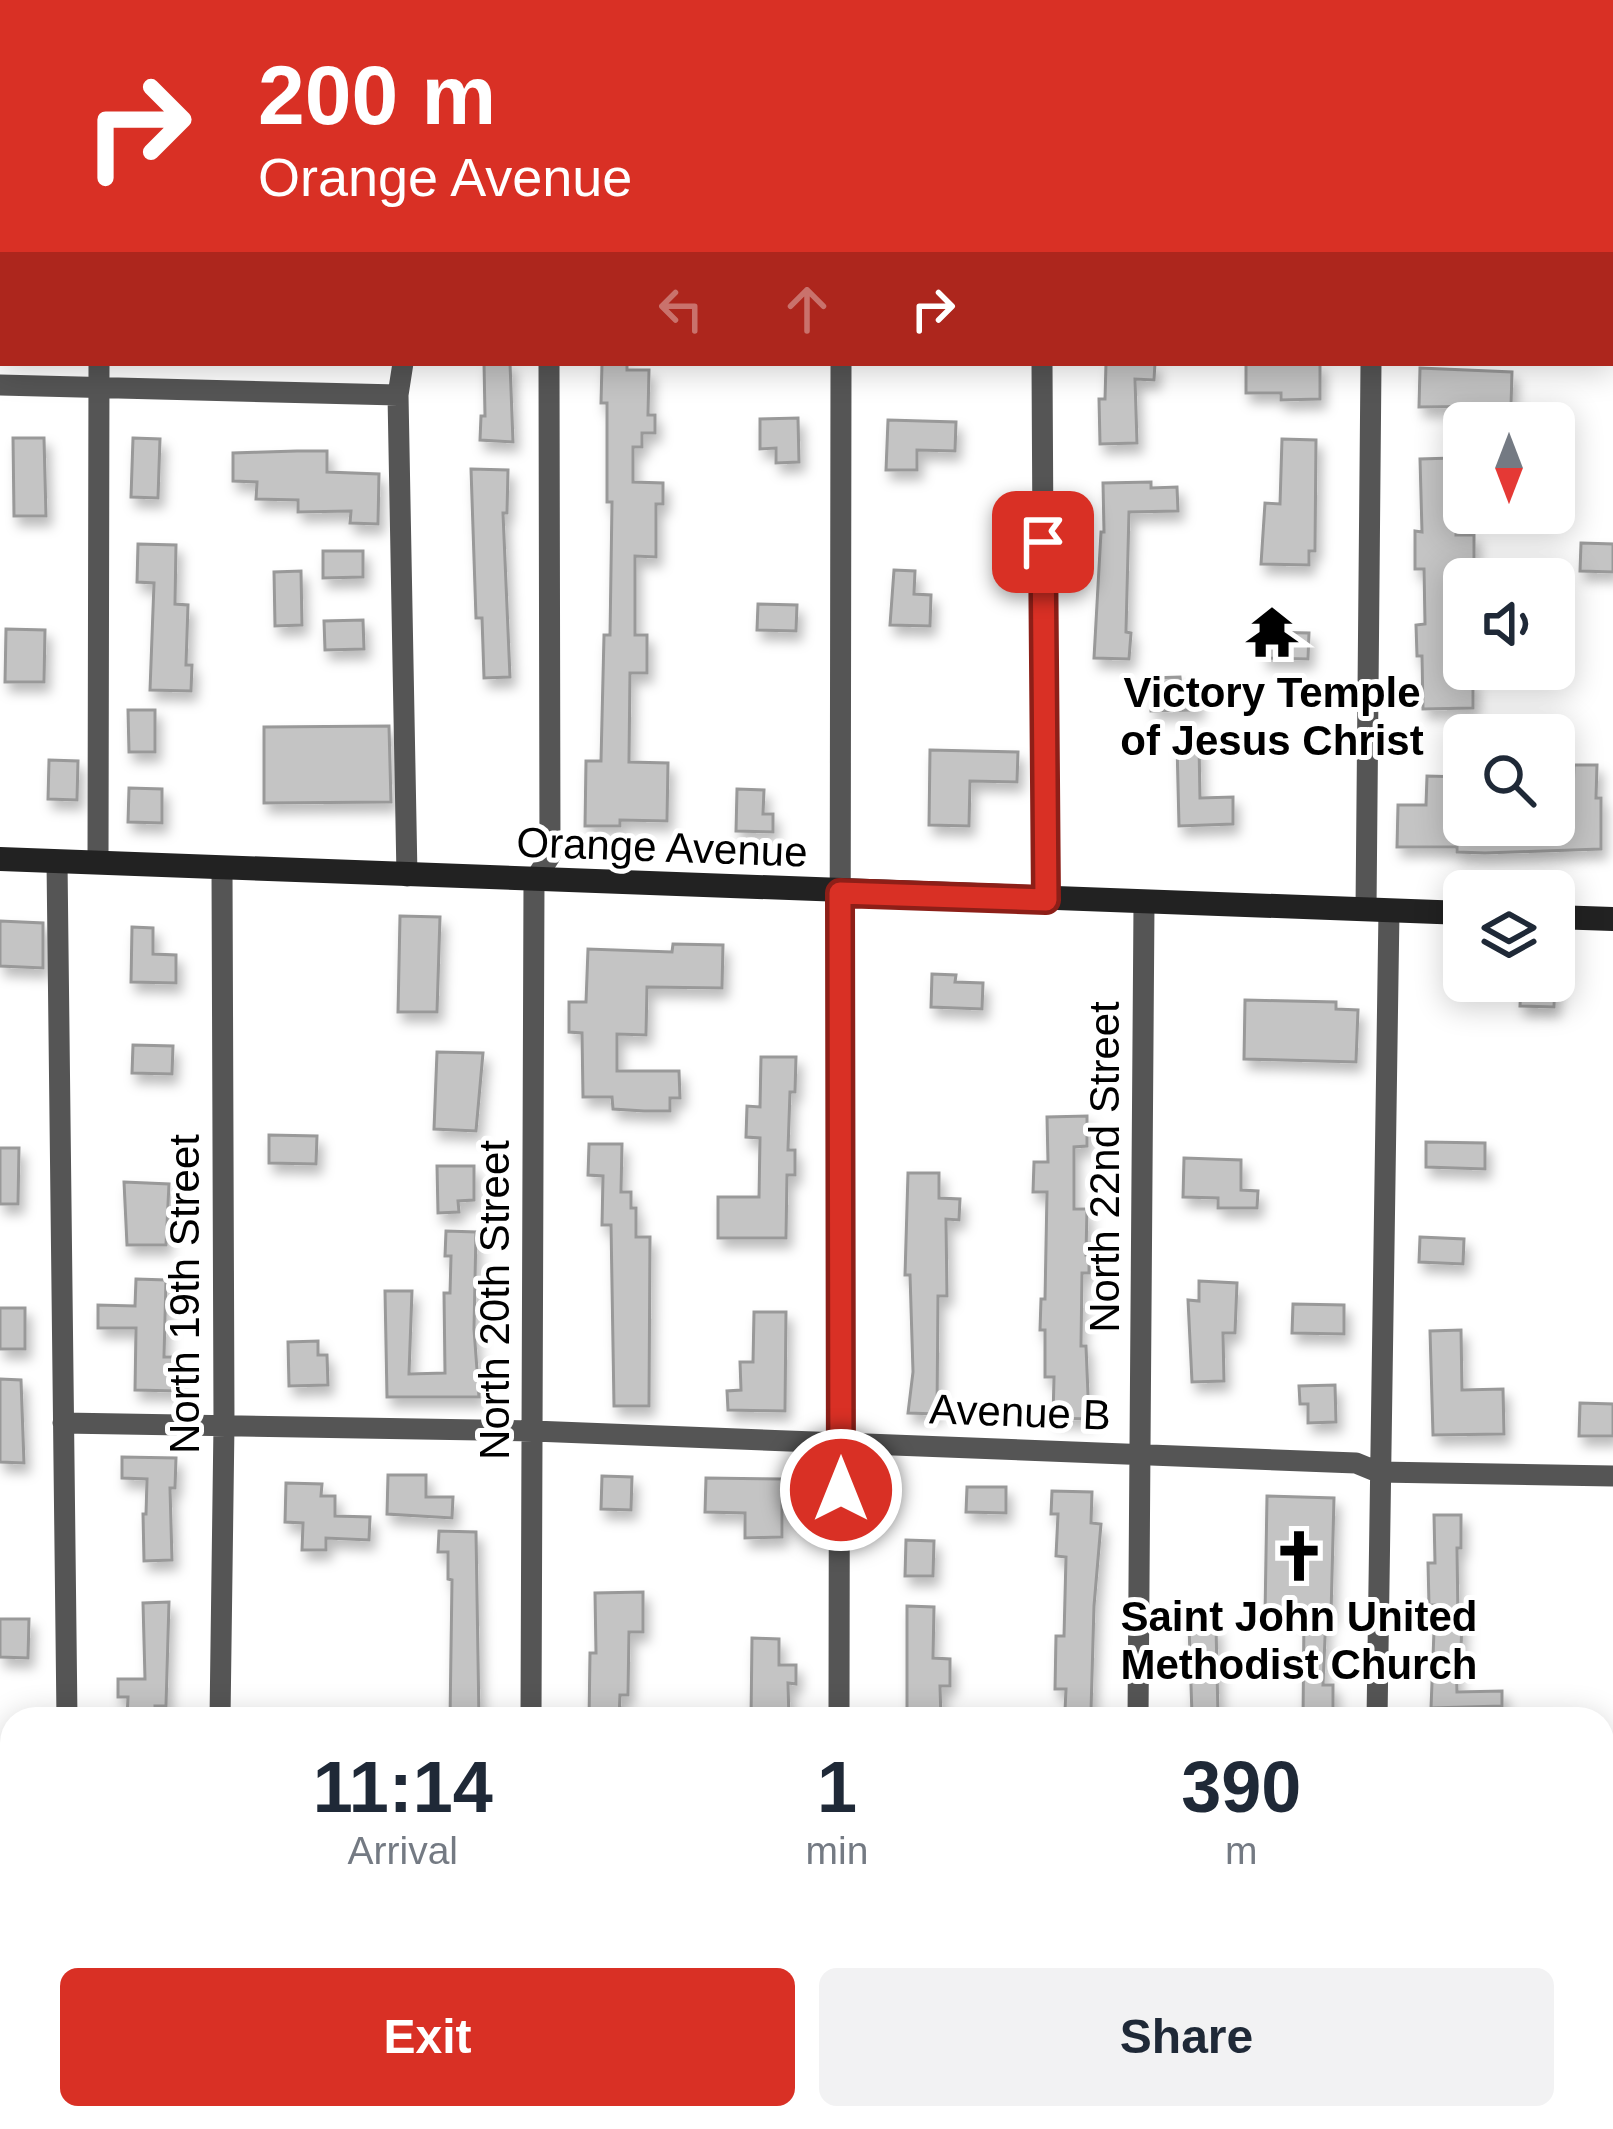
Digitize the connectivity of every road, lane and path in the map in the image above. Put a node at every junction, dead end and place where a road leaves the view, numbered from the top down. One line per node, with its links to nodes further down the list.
1 (99, 366): 8 (street)
2 (403, 366): 9 (street)
3 (549, 366): 15 (street, North 20th Street)
4 (842, 366): 16 (street)
5 (1042, 366): 17 (street)
6 (1371, 366): 19 (street)
7 (0, 385): 8 (street)
8 (99, 388): 9 (street); 12 (street)
9 (398, 395): 14 (street)
10 (0, 860): 11 (main road, Orange Avenue)
11 (57, 861): 12 (main road, Orange Avenue); 23 (street)
12 (98, 863): 13 (main road, Orange Avenue)
13 (221, 868): 14 (main road, Orange Avenue); 24 (street, North 19th Street)
14 (407, 876): 15 (main road, Orange Avenue)
15 (534, 881): 16 (main road, Orange Avenue); 25 (street, North 20th Street)
16 (840, 893): 17 (main road, Orange Avenue); 26 (street)
17 (1046, 900): 18 (main road, Orange Avenue)
18 (1144, 904): 19 (main road, Orange Avenue); 27 (street, North 22nd Street)
19 (1377, 910): 20 (main road, Orange Avenue); 28 (street)
20 (1443, 912)
21 (1575, 917): 22 (main road)
22 (1613, 919)
23 (63, 1423): 24 (street, Avenue B); 30 (street)
24 (224, 1424): 25 (street, Avenue B); 31 (street, North 19th Street)
25 (532, 1431): 26 (street, Avenue B); 32 (street, North 20th Street)
26 (841, 1444): 27 (street, Avenue B); 33 (street)
27 (1141, 1456): 28 (street, Avenue B); 34 (street, North 22nd Street)
28 (1378, 1472): 29 (street, Avenue B); 35 (street)
29 (1613, 1476)
30 (67, 1707)
31 (220, 1707)
32 (531, 1707)
33 (839, 1707)
34 (1138, 1707)
35 (1377, 1707)

